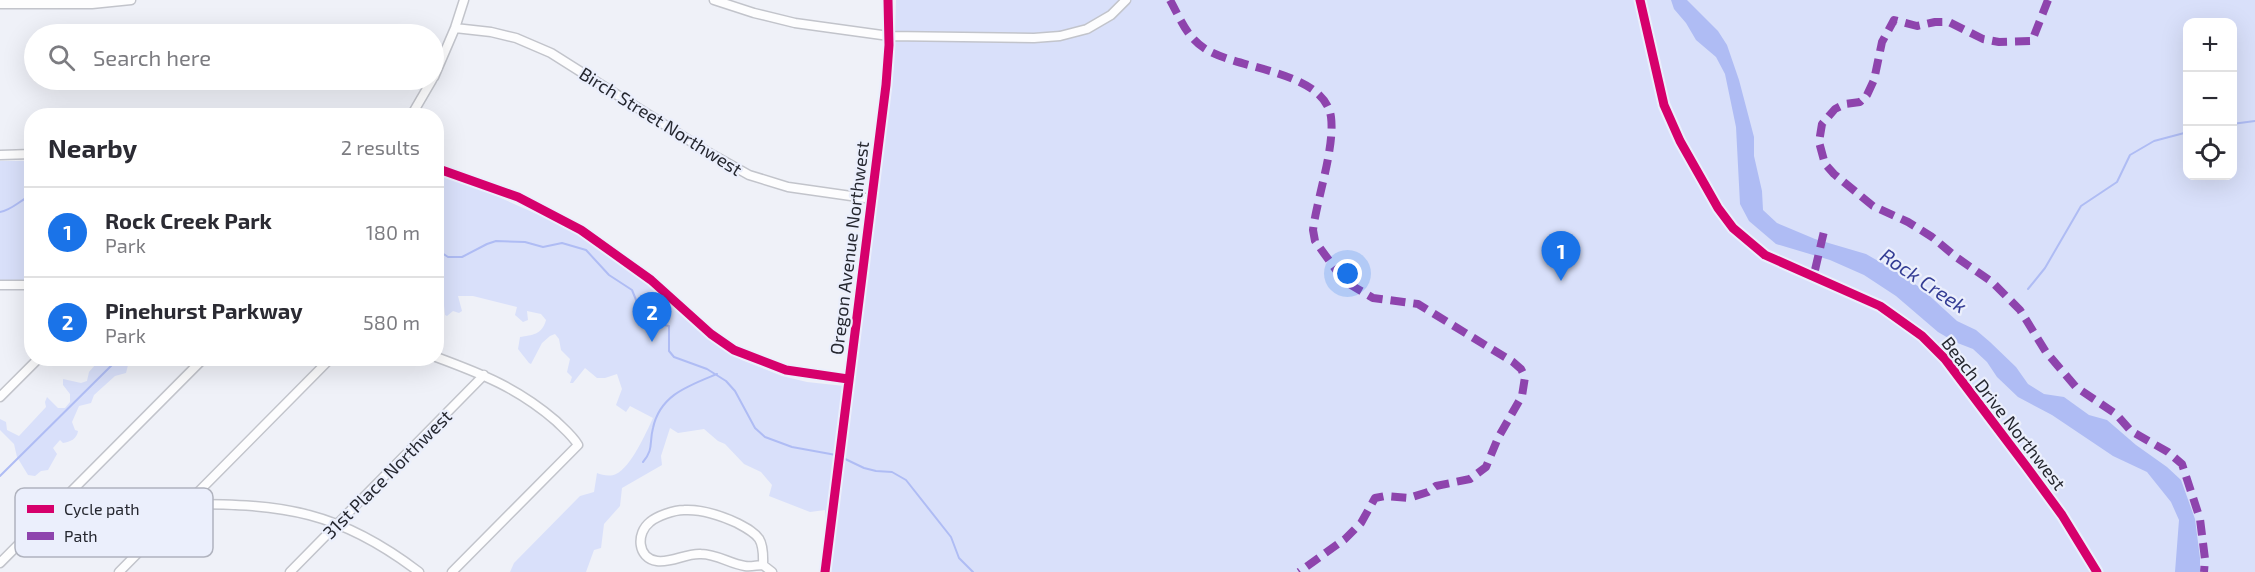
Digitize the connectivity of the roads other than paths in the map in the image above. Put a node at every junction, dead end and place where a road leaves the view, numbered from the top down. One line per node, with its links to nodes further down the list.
1 (131, 0): 7 (street)
2 (464, 0): 9 (street)
3 (714, 0): 10 (street)
4 (888, 0): 10 (street, Oregon Avenue Northwest)
5 (1126, 0): 10 (street)
6 (1640, 0): 41 (street, Beach Drive Northwest)
7 (110, 1): 8 (street)
8 (0, 4)
9 (455, 28): 11 (street); 17 (street, Birch Street Northwest)
10 (889, 36): 17 (street, Oregon Avenue Northwest)
11 (444, 53)
12 (426, 90): 13 (street)
13 (416, 108)
14 (24, 154): 15 (street)
15 (0, 155)
16 (444, 171): 25 (street)
17 (872, 199): 25 (street, Oregon Avenue Northwest)
18 (0, 285): 19 (street)
19 (24, 285)
20 (444, 360): 24 (street)
21 (31, 366): 26 (street)
22 (196, 366): 27 (street)
23 (323, 366): 28 (street)
24 (484, 375): 30 (street, 31st Place Northwest); 38 (street)
25 (848, 379): 40 (street, Oregon Avenue Northwest)
26 (0, 397)
27 (75, 488)
28 (203, 488)
29 (213, 505): 30 (street)
30 (338, 523): 36 (street, 31st Place Northwest); 37 (street)
31 (15, 548): 33 (street)
32 (134, 557): 35 (street)
33 (0, 563)
34 (763, 565): 34 (street); 39 (street)
35 (119, 572)
36 (290, 572)
37 (419, 572)
38 (452, 572)
39 (772, 572)
40 (825, 572)
41 (2097, 572)

